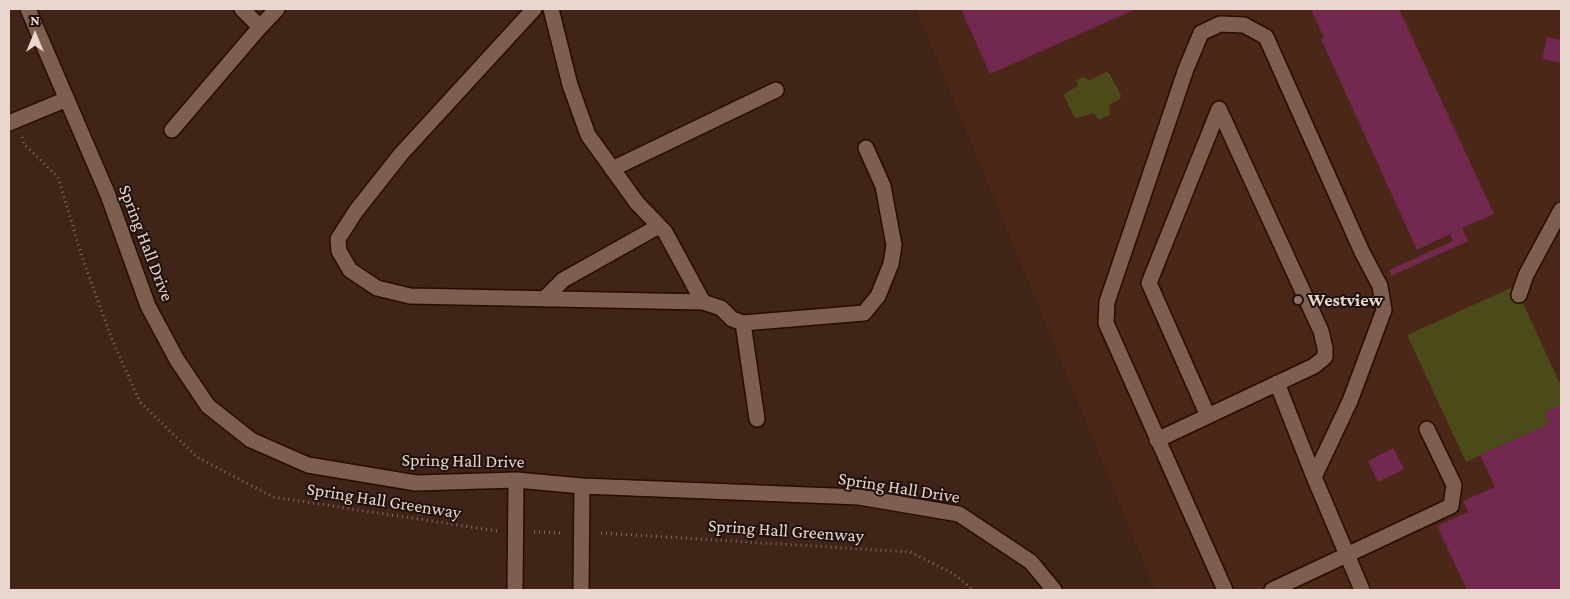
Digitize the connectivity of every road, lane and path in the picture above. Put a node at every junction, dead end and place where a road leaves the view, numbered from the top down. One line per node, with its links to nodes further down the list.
1 (28, 9): 8 (street, Spring Hall Drive)
2 (242, 9): 6 (street)
3 (277, 9): 6 (street)
4 (534, 9): 16 (street)
5 (551, 9): 12 (street)
6 (260, 27): 10 (street)
7 (776, 90): 12 (street)
8 (67, 99): 9 (street); 25 (street, Spring Hall Drive)
9 (12, 121): 27 (path, Spring Hall Greenway)
10 (172, 130)
11 (866, 148): 18 (street)
12 (612, 169): 14 (street)
13 (1561, 210): 15 (street)
14 (659, 226): 16 (street); 17 (street)
15 (1519, 295)
16 (544, 299): 17 (street)
17 (703, 302): 18 (street)
18 (743, 323): 21 (street)
19 (1277, 383): 20 (street); 20 (street); 24 (street)
20 (1208, 416): 23 (street)
21 (756, 419)
22 (1427, 429): 29 (street)
23 (1157, 440): 24 (street); 34 (street)
24 (1314, 477): 29 (street)
25 (516, 480): 26 (street, Spring Hall Drive); 27 (street)
26 (582, 486): 28 (street); 33 (street, Spring Hall Drive)
27 (516, 532): 28 (path, Spring Hall Greenway); 30 (street)
28 (581, 533): 31 (street); 32 (path, Spring Hall Greenway)
29 (1346, 555): 35 (street); 36 (street)
30 (515, 590)
31 (581, 590)
32 (973, 590)
33 (1054, 590)
34 (1225, 590)
35 (1272, 590)
36 (1362, 590)

